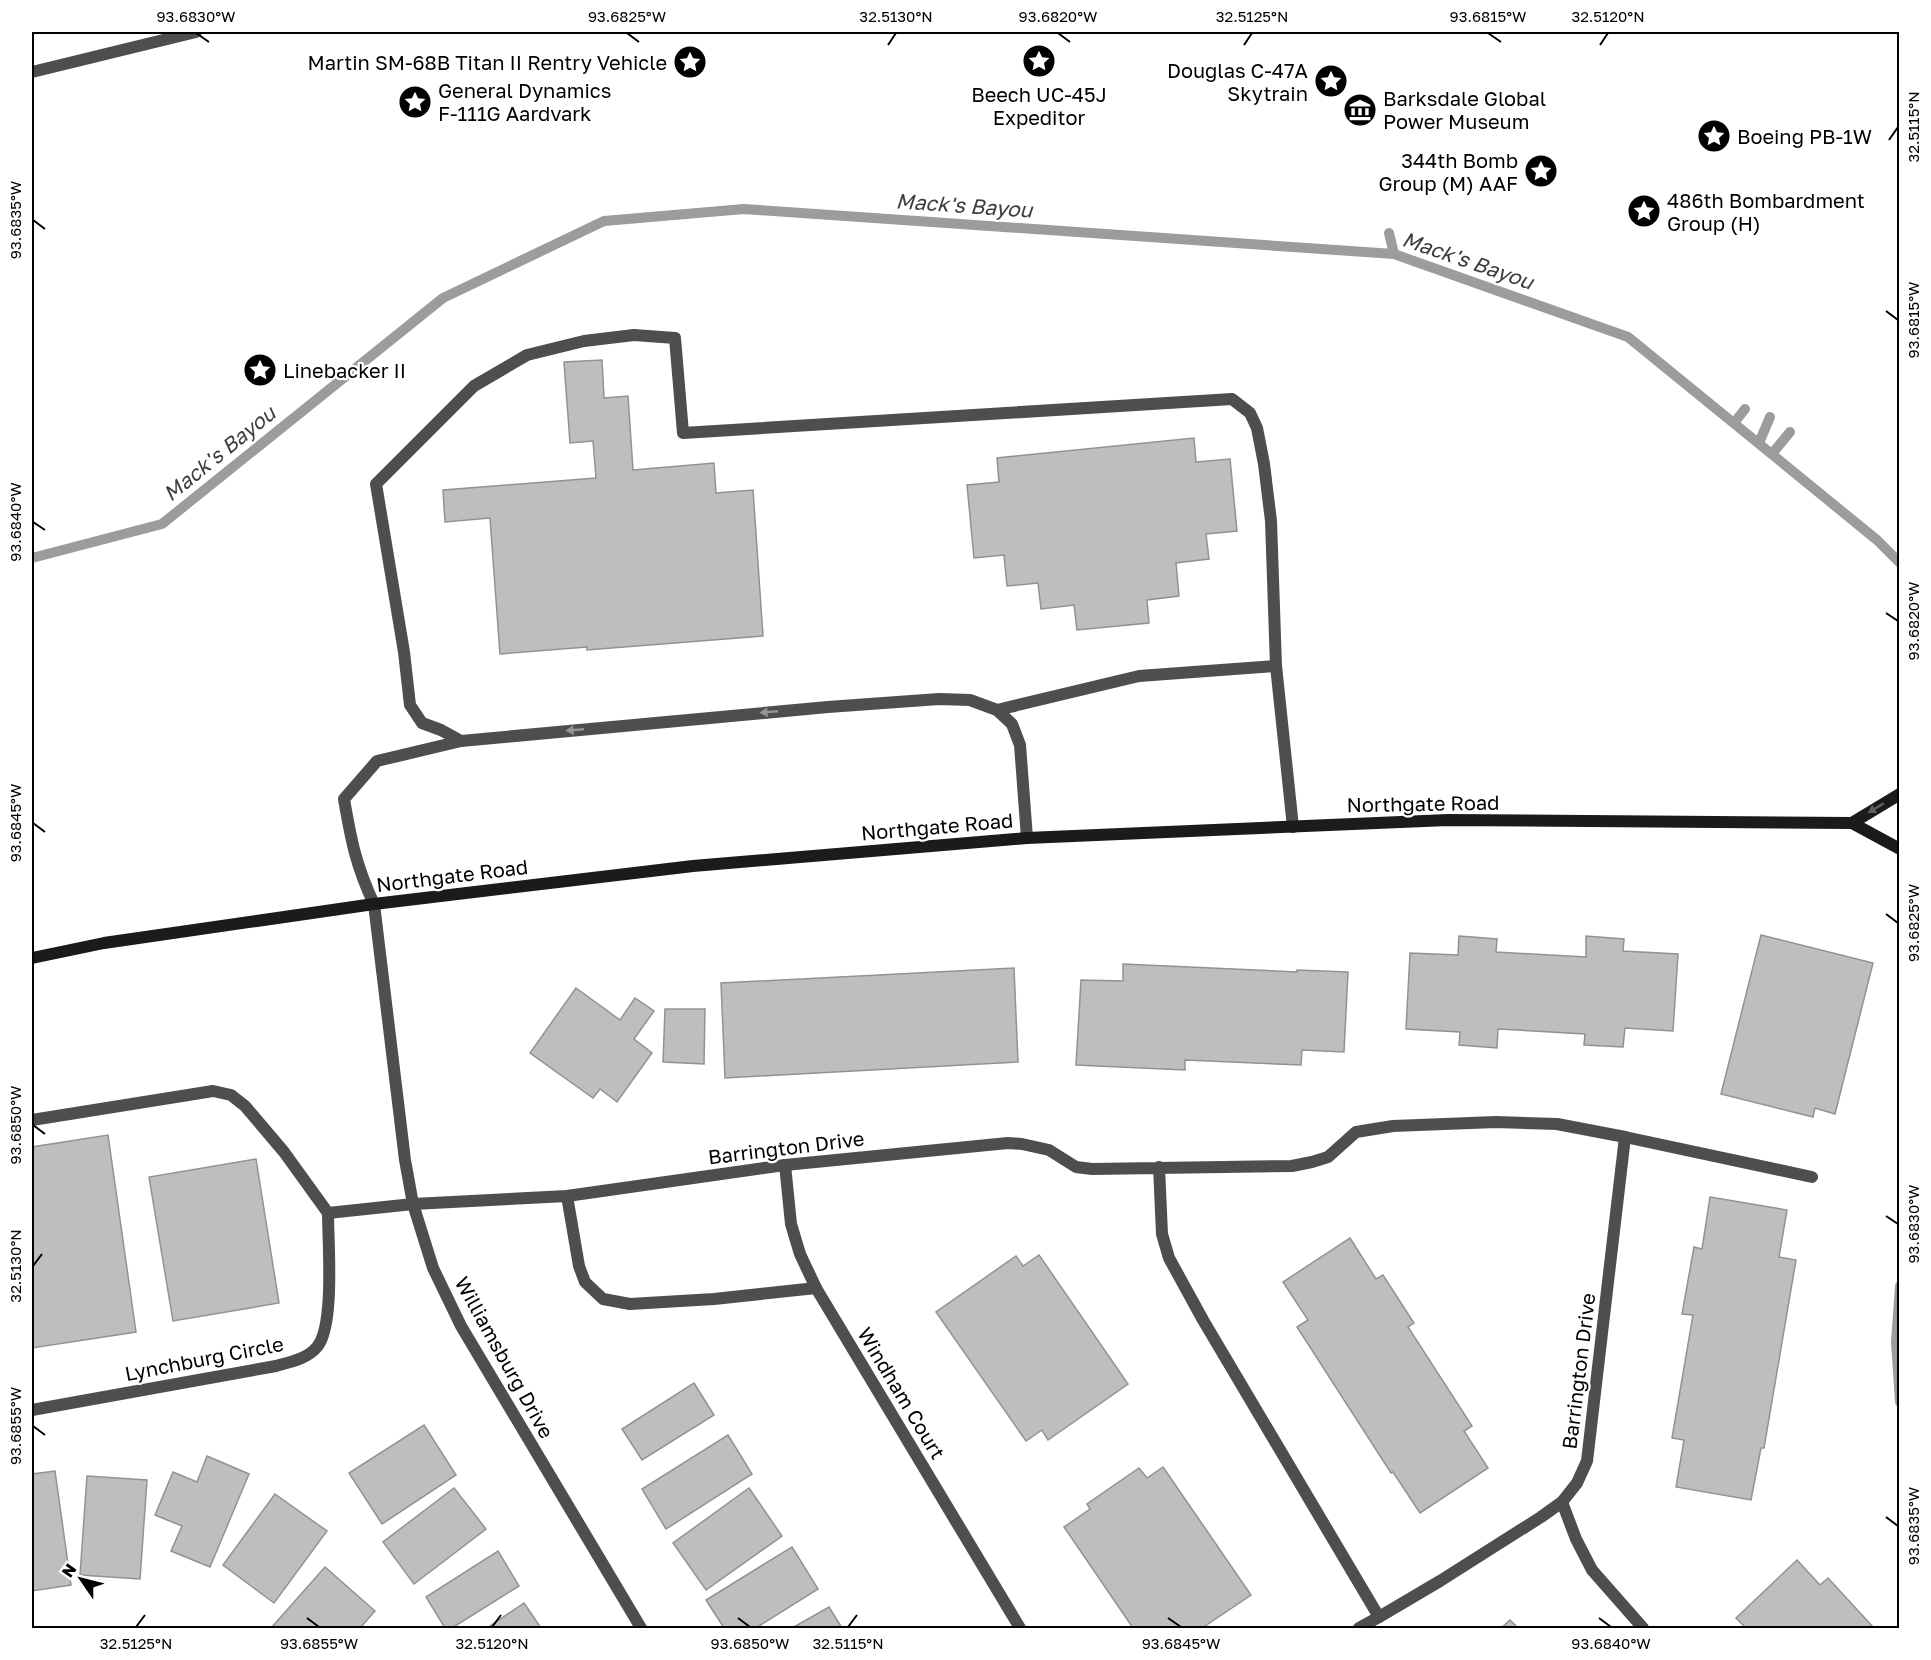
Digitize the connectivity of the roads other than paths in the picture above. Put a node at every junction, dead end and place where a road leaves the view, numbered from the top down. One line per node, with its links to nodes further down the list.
1 (196, 32): 2 (street)
2 (32, 72)
3 (1276, 666): 4 (street); 5 (street); 8 (street)
4 (997, 710): 5 (street, one-way to 5); 9 (street)
5 (461, 741): 11 (street, Williamsburg Drive)
6 (1899, 794): 7 (main road, one-way to 7)
7 (1852, 823): 8 (main road, Northgate Road); 10 (main road, Northgate Road)
8 (1293, 827): 9 (main road, Northgate Road)
9 (1027, 838): 11 (main road, Northgate Road)
10 (1899, 849)
11 (374, 904): 12 (main road, Northgate Road); 19 (street, Williamsburg Drive)
12 (32, 958)
13 (32, 1120): 20 (street)
14 (1625, 1137): 16 (street, Barrington Drive); 17 (street); 23 (street, Barrington Drive)
15 (785, 1165): 16 (street, Barrington Drive); 18 (street, Barrington Drive); 21 (street, Windham Court)
16 (1159, 1167): 24 (street)
17 (1812, 1177)
18 (567, 1196): 19 (street, Barrington Drive); 21 (street)
19 (413, 1204): 20 (street); 25 (street, Williamsburg Drive)
20 (328, 1213): 22 (street, Lynchburg Circle)
21 (816, 1288): 26 (street, Windham Court)
22 (32, 1410)
23 (1562, 1502): 24 (street, Barrington Drive); 28 (street)
24 (1379, 1617): 27 (street, Barrington Drive)
25 (640, 1629)
26 (1020, 1629)
27 (1359, 1629)
28 (1643, 1629)

